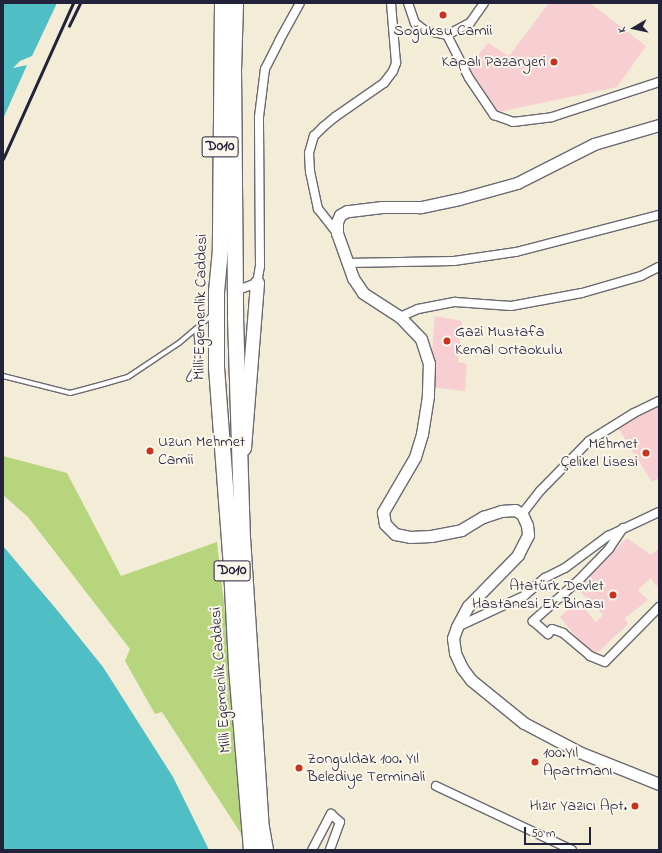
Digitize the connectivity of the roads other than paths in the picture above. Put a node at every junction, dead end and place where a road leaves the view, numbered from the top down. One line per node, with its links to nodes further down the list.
1 (222, 3): 15 (highway, Milli Egemenlik Caddesi / D010)
2 (235, 3): 16 (highway, Milli Egemenlik Caddesi / D010)
3 (300, 3): 14 (street)
4 (391, 3): 11 (street)
5 (408, 3): 7 (street)
6 (484, 3): 7 (street)
7 (447, 35): 8 (street)
8 (659, 82)
9 (659, 124): 11 (street)
10 (659, 215): 12 (street)
11 (336, 233): 12 (street)
12 (347, 263): 19 (street)
13 (659, 266): 19 (street)
14 (256, 286): 16 (street); 17 (main road); 24 (main road)
15 (216, 291): 16 (highway); 18 (highway, Milli Egemenlik Caddesi / D010)
16 (235, 291): 17 (highway, Milli Egemenlik Caddesi / D010)
17 (235, 310): 18 (highway); 24 (highway, Milli Egemenlik Caddesi / D010)
18 (216, 311): 20 (lane); 30 (highway, Milli Egemenlik Caddesi / D010)
19 (400, 317): 26 (street)
20 (196, 329): 21 (lane); 22 (lane)
21 (3, 376)
22 (189, 380)
23 (659, 401): 26 (street)
24 (240, 496): 35 (highway, Milli Egemenlik Caddesi / D010)
25 (659, 512): 27 (street)
26 (522, 514): 29 (street)
27 (623, 528): 28 (street); 29 (street)
28 (659, 607)
29 (457, 627): 31 (street)
30 (246, 766): 33 (highway); 34 (highway, Milli Egemenlik Caddesi / D010)
31 (659, 784)
32 (436, 786): 38 (street)
33 (248, 850)
34 (251, 850)
35 (265, 850)
36 (312, 850): 37 (street)
37 (330, 850)
38 (572, 850)

